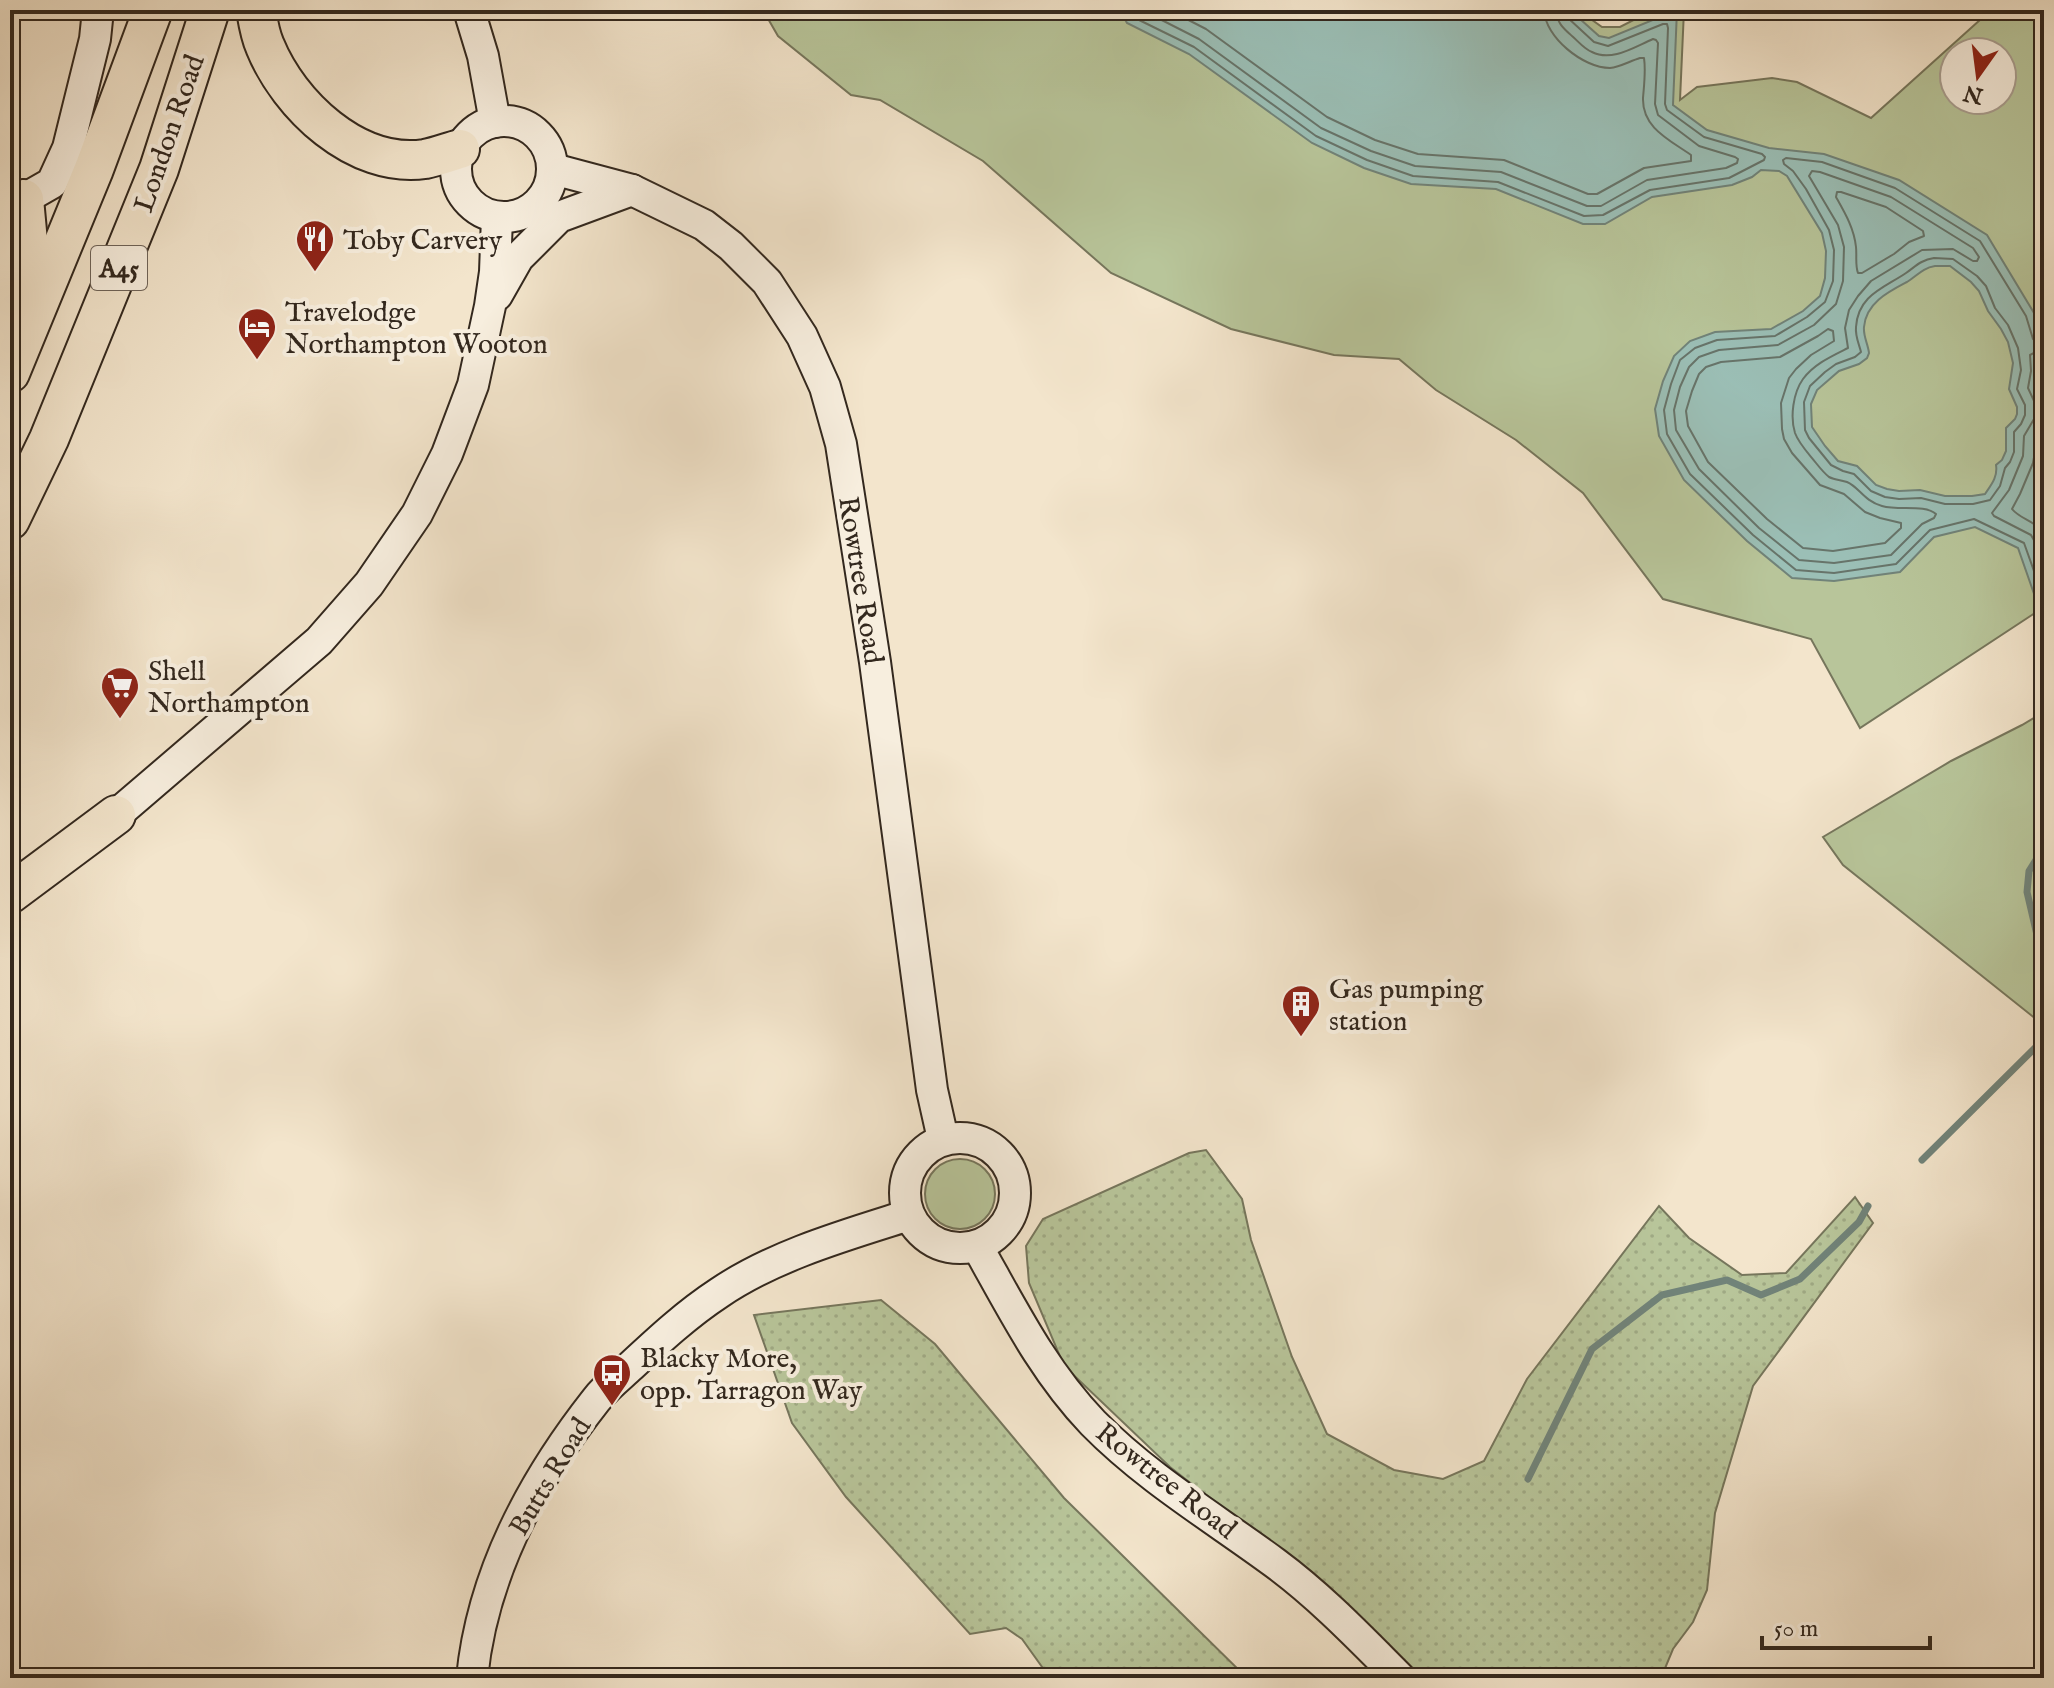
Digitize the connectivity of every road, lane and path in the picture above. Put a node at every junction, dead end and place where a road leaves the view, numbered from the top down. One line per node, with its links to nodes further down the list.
1 (98, 10): 10 (street)
2 (153, 10): 14 (highway, London Road / A45)
3 (210, 10): 15 (highway, London Road / A45)
4 (256, 10): 7 (highway)
5 (469, 10): 6 (street)
6 (495, 122): 7 (street); 8 (street)
7 (460, 149): 11 (street)
8 (553, 169): 9 (street, Rowtree Road); 11 (street)
9 (632, 190): 13 (street); 18 (street, Rowtree Road)
10 (24, 199): 12 (highway)
11 (497, 217): 13 (street)
12 (10, 301)
13 (490, 306): 16 (street)
14 (10, 373)
15 (10, 520)
16 (116, 815): 17 (highway)
17 (10, 894)
18 (943, 1139): 19 (street); 20 (street)
19 (909, 1215): 20 (street); 21 (street, Butts Road)
20 (977, 1246): 22 (street, Rowtree Road)
21 (472, 1678)
22 (1400, 1678)

